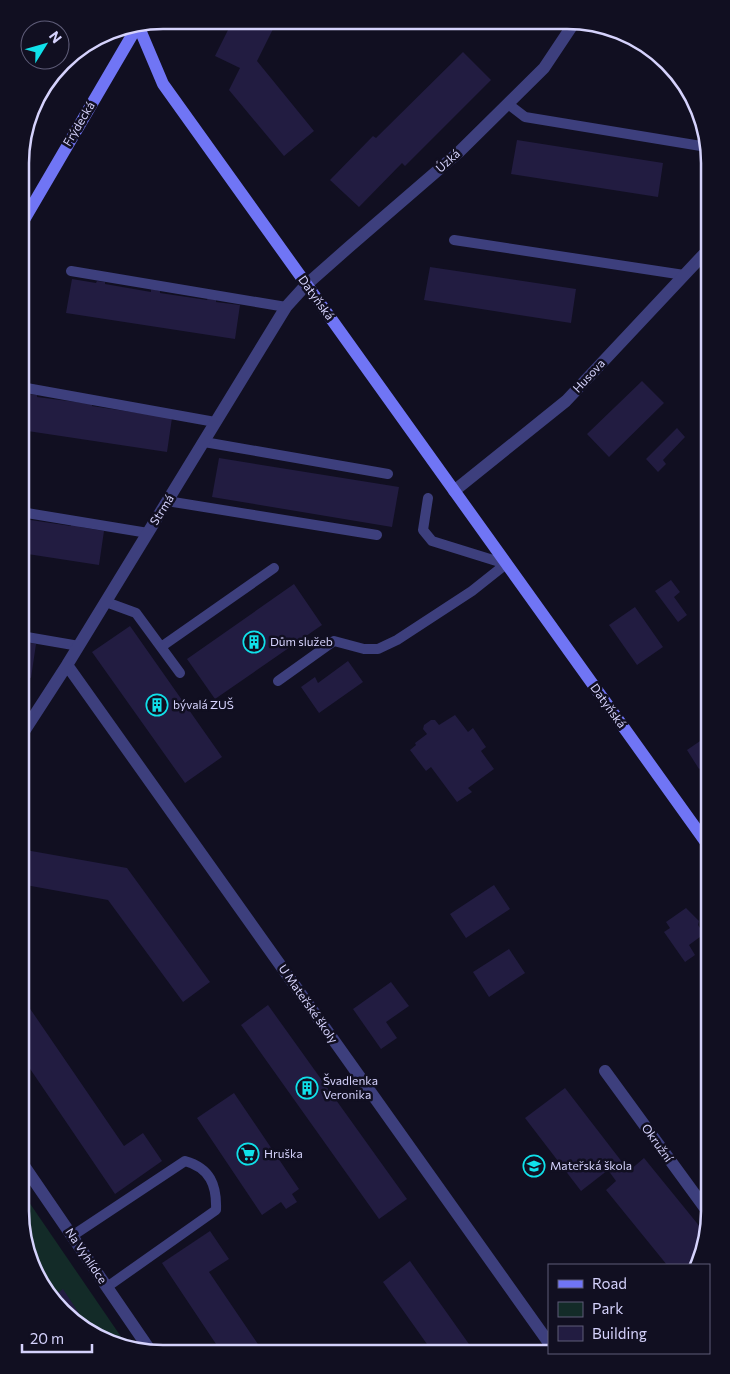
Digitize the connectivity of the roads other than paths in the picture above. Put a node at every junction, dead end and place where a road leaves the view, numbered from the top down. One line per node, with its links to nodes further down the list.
1 (570, 29): 4 (street, Úzká)
2 (140, 31): 11 (main road, Datyňská)
3 (134, 32): 6 (main road, Frýdecká)
4 (508, 104): 5 (lane); 11 (street, Úzká)
5 (700, 146)
6 (29, 210)
7 (454, 240): 10 (lane)
8 (701, 258): 10 (street, Husova)
9 (71, 271): 12 (lane)
10 (684, 275): 17 (street, Husova)
11 (306, 285): 12 (street, Strmá); 17 (main road, Datyňská)
12 (286, 307): 14 (street, Strmá)
13 (29, 389): 14 (lane)
14 (216, 422): 15 (street, Strmá)
15 (204, 442): 16 (lane); 19 (street, Strmá)
16 (388, 474)
17 (454, 491): 23 (main road, Datyňská)
18 (428, 498): 23 (lane)
19 (167, 501): 21 (street, Strmá); 22 (lane)
20 (29, 513): 21 (lane)
21 (148, 533): 25 (street, Strmá)
22 (377, 535)
23 (506, 564): 31 (lane); 33 (main road, Datyňská)
24 (274, 568): 28 (lane)
25 (106, 602): 27 (street, Strmá); 28 (lane)
26 (29, 637): 27 (lane)
27 (79, 646): 29 (street, Strmá)
28 (161, 647): 30 (lane)
29 (67, 665): 32 (street, Strmá); 39 (street, U Mateřské školy)
30 (180, 673)
31 (278, 681)
32 (29, 722)
33 (701, 835)
34 (605, 1071): 36 (street, Okružní)
35 (29, 1173): 37 (street, Na Vyhlídce)
36 (701, 1203)
37 (72, 1236): 38 (street, Na Vyhlídce); 38 (lane)
38 (107, 1287): 40 (street, Na Vyhlídce)
39 (548, 1342)
40 (146, 1344)

